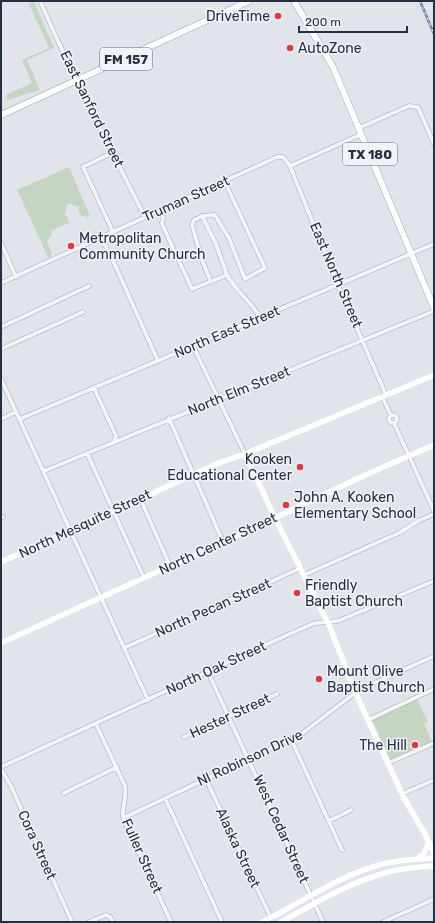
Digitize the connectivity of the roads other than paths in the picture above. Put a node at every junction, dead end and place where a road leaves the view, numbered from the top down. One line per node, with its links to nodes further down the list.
1 (40, 1): 5 (street, East Sanford Street)
2 (249, 1): 5 (main road, FM 157)
3 (290, 1): 4 (main road)
4 (296, 2): 7 (main road, TX 180)
5 (76, 81): 6 (main road, FM 157); 9 (street, East Sanford Street)
6 (1, 115)
7 (361, 131): 8 (street); 11 (street); 20 (main road, TX 180)
8 (434, 144)
9 (112, 153): 14 (street, East Sanford Street); 16 (street)
10 (284, 157): 11 (street, East North Street); 12 (street, Truman Street)
11 (290, 166): 25 (street, East North Street)
12 (225, 182): 13 (street); 14 (street, Truman Street)
13 (202, 216): 21 (street); 23 (street)
14 (145, 217): 16 (street, Truman Street)
15 (163, 217): 23 (street)
16 (113, 232): 17 (street, Truman Street)
17 (101, 238): 22 (street, Truman Street); 34 (street)
18 (1, 243): 22 (street)
19 (434, 244): 20 (street, North East Street)
20 (411, 253): 25 (street, North East Street); 27 (main road, TX 180)
21 (227, 275): 23 (street); 29 (street)
22 (16, 277): 24 (street, Truman Street)
23 (211, 282)
24 (1, 283)
25 (338, 285): 29 (street, North East Street); 31 (street, East North Street)
26 (89, 286): 30 (street)
27 (434, 309): 31 (street, North Elm Street)
28 (83, 312): 33 (street)
29 (260, 318): 32 (street, North East Street)
30 (1, 327)
31 (363, 340): 38 (street, East North Street); 39 (street, North Elm Street)
32 (193, 346): 34 (street, North East Street); 39 (street)
33 (1, 349)
34 (158, 361): 37 (street, North East Street)
35 (434, 375): 38 (main road, North Mesquite Street)
36 (1, 378): 40 (street)
37 (94, 388): 43 (street, North East Street); 44 (street)
38 (384, 395): 47 (main road, North Mesquite Street); 48 (street, East North Street)
39 (219, 398): 41 (street, North Elm Street); 47 (street)
40 (16, 412): 42 (street); 43 (street)
41 (169, 418): 44 (street, North Elm Street); 50 (street)
42 (1, 419)
43 (20, 419): 49 (street)
44 (114, 442): 46 (street, North Elm Street)
45 (434, 445): 48 (main road, North Center Street)
46 (87, 453): 49 (street, North Elm Street); 52 (street)
47 (245, 454): 50 (main road, North Mesquite Street); 55 (main road)
48 (410, 455): 53 (street); 55 (main road, North Center Street)
49 (44, 471): 56 (street)
50 (193, 475): 51 (main road, North Mesquite Street); 57 (street)
51 (140, 498): 52 (main road, North Mesquite Street); 59 (street)
52 (114, 511): 56 (main road, North Mesquite Street); 62 (street)
53 (434, 511)
54 (434, 514): 61 (street)
55 (275, 518): 57 (main road, North Center Street); 60 (main road)
56 (71, 531): 58 (main road, North Mesquite Street); 64 (street)
57 (223, 542): 59 (main road, North Center Street)
58 (1, 562)
59 (170, 566): 62 (main road, North Center Street)
60 (301, 568): 61 (main road); 67 (street, North Pecan Street)
61 (304, 575): 65 (main road)
62 (144, 578): 64 (main road, North Center Street)
63 (434, 581): 65 (street, North Oak Street)
64 (102, 597): 66 (main road, North Center Street); 67 (street)
65 (328, 623): 69 (street, North Oak Street); 71 (main road)
66 (1, 643)
67 (124, 648): 73 (street)
68 (434, 656): 71 (street, Nl Robinson Drive)
69 (208, 672): 73 (street, North Oak Street); 74 (street, West Cedar Street)
70 (434, 689): 75 (street)
71 (355, 692): 75 (main road); 78 (street, Nl Robinson Drive)
72 (277, 694): 74 (street, Hester Street)
73 (148, 700): 76 (street, North Oak Street)
74 (229, 716): 77 (street, Hester Street); 80 (street, West Cedar Street)
75 (368, 720): 81 (main road)
76 (96, 724): 82 (street, Fuller Street); 83 (street, North Oak Street)
77 (184, 737)
78 (291, 739): 80 (street, Nl Robinson Drive); 91 (street)
79 (434, 743): 81 (street)
80 (249, 758): 84 (street, Nl Robinson Drive); 98 (street, West Cedar Street)
81 (388, 763): 87 (main road)
82 (117, 767): 86 (street); 90 (street, Fuller Street)
83 (1, 768): 102 (street, Cora Street)
84 (206, 779): 88 (street, Nl Robinson Drive); 101 (street, Alaska Street)
85 (434, 780): 87 (street)
86 (64, 793)
87 (402, 794): 92 (main road)
88 (165, 798): 90 (street, Nl Robinson Drive); 106 (street)
89 (352, 810): 91 (street)
90 (123, 818): 105 (street, Fuller Street)
91 (329, 821): 93 (street)
92 (429, 842): 94 (main road); 96 (main road)
93 (342, 850)
94 (434, 854)
95 (434, 858): 96 (main road)
96 (417, 859): 98 (main road)
97 (434, 866): 100 (main road)
98 (311, 895): 100 (street, West Cedar Street); 101 (main road)
99 (434, 899): 110 (street)
100 (314, 902): 108 (main road); 109 (street, West Cedar Street)
101 (271, 918): 107 (main road)
102 (72, 922)
103 (89, 922): 104 (street)
104 (113, 922)
105 (171, 922)
106 (222, 922)
107 (262, 922)
108 (280, 922)
109 (323, 922)
110 (383, 922)

